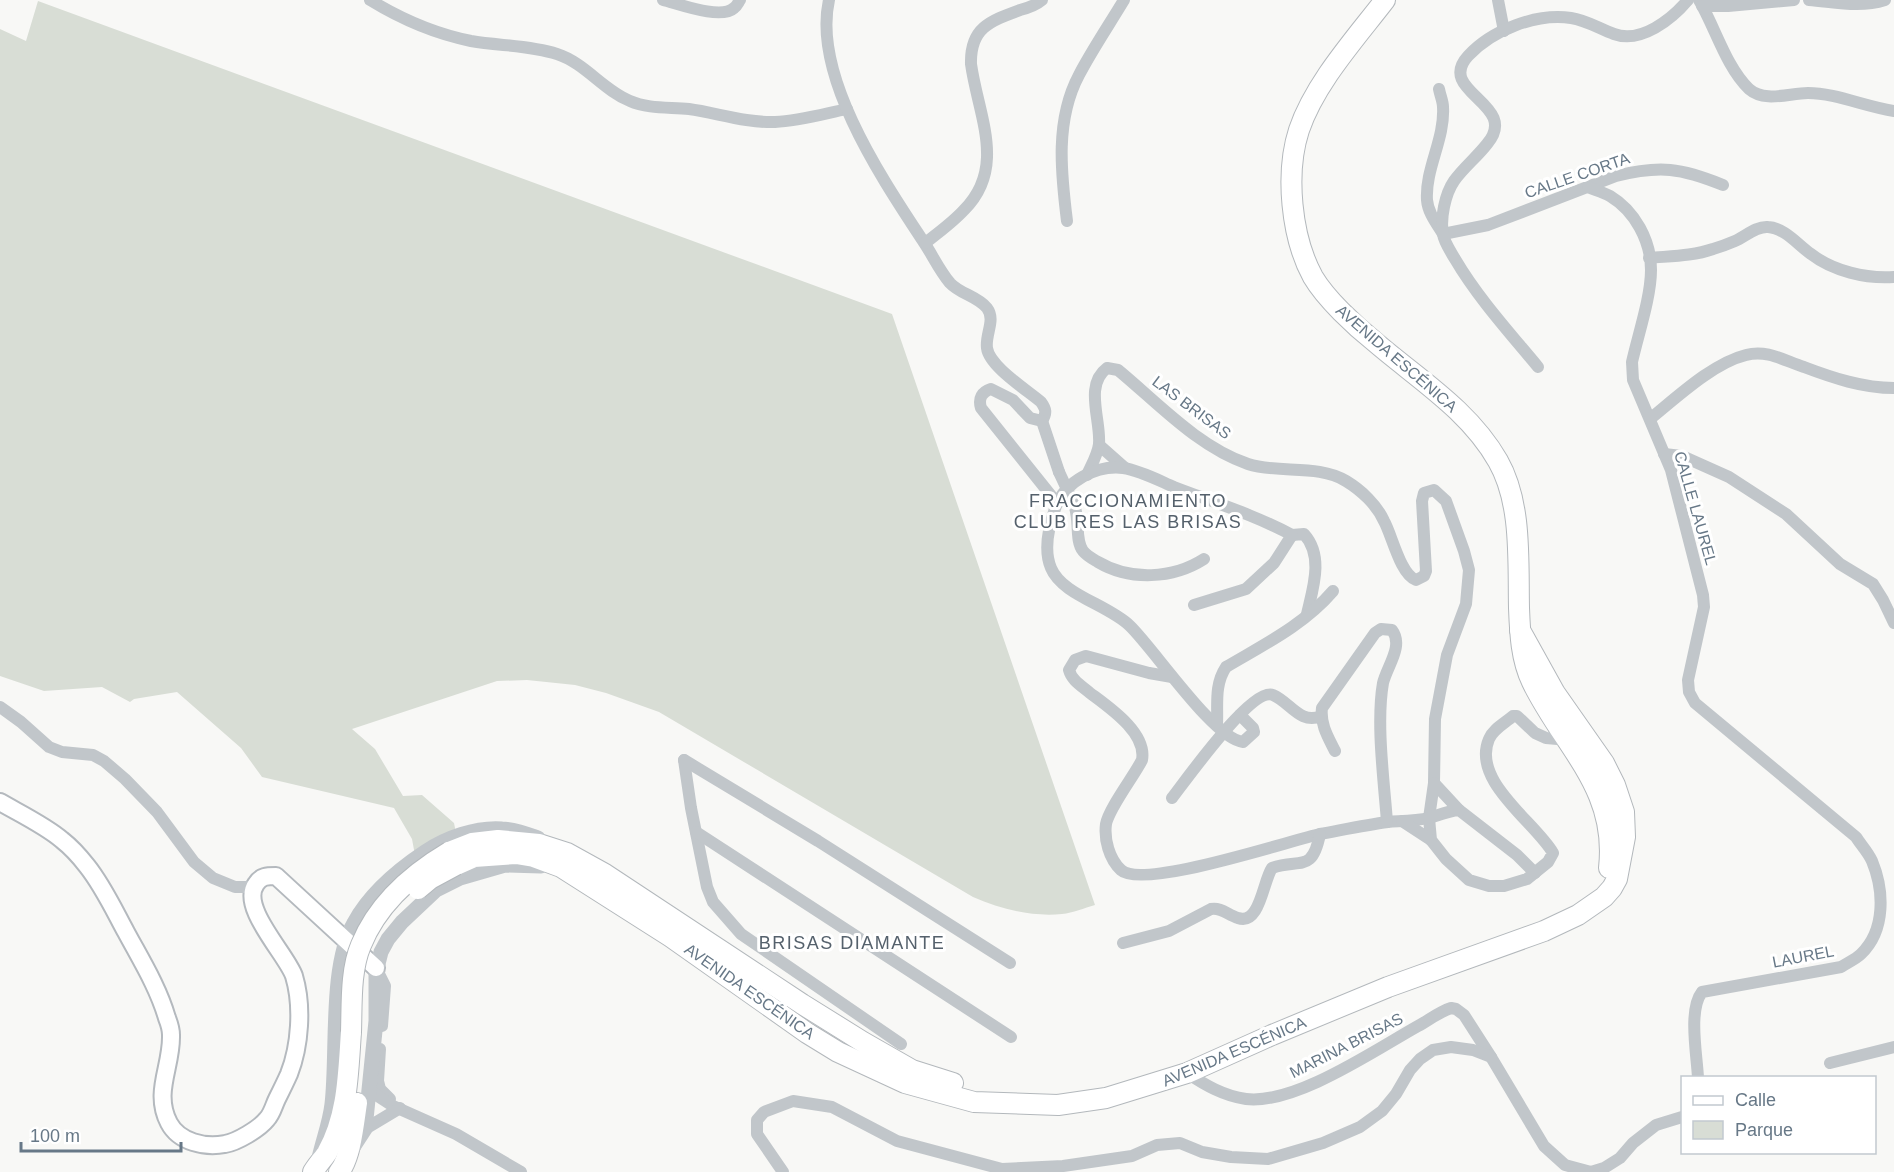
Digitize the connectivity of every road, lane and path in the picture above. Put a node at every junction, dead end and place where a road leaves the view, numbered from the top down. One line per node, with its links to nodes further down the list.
1 (370, 0): 17 (street)
2 (663, 0): 3 (street)
3 (740, 0)
4 (829, 0): 17 (street)
5 (1042, 0): 14 (street)
6 (1124, 0): 21 (street)
7 (1385, 0): 41 (main road, AVENIDA ESCÉNICA)
8 (1498, 0): 15 (street)
9 (1688, 0): 15 (street)
10 (1794, 0): 13 (street)
11 (1809, 0): 12 (street)
12 (1885, 0)
13 (1700, 3): 18 (street)
14 (1020, 5): 23 (street)
15 (1504, 31): 22 (street)
16 (1439, 89): 22 (street)
17 (846, 109): 23 (street)
18 (1894, 111)
19 (1723, 185): 20 (street, CALLE CORTA)
20 (1588, 187): 22 (street, CALLE CORTA); 24 (street, CALLE LAUREL)
21 (1067, 221)
22 (1443, 234): 26 (street)
23 (925, 243): 29 (street)
24 (1649, 258): 25 (street); 28 (street, CALLE LAUREL)
25 (1894, 277)
26 (1538, 367)
27 (1894, 388): 28 (street)
28 (1650, 419): 31 (street, CALLE LAUREL)
29 (1042, 421): 34 (street); 36 (street, bridge)
30 (1099, 445): 32 (street); 33 (street, LAS BRISAS); 51 (street, LAS BRISAS)
31 (1664, 454): 40 (street); 43 (street, CALLE LAUREL)
32 (1125, 468): 33 (street); 35 (street)
33 (1087, 475): 34 (street)
34 (1057, 502): 42 (street)
35 (1292, 535): 38 (street); 39 (street)
36 (1204, 559)
37 (1333, 591): 39 (street)
38 (1194, 606)
39 (1307, 614): 47 (street)
40 (1894, 623)
41 (1520, 630): 48 (main road, AVENIDA ESCÉNICA); 49 (main road, AVENIDA ESCÉNICA)
42 (1172, 677): 47 (street); 59 (street)
43 (1689, 692): 80 (street, LAUREL)
44 (0, 707): 63 (street)
45 (1240, 715): 46 (street); 47 (street); 47 (street)
46 (1321, 716): 50 (street); 57 (street)
47 (1220, 729): 52 (street)
48 (1568, 740): 49 (street); 62 (street); 64 (main road, AVENIDA ESCÉNICA)
49 (1588, 741): 64 (main road, AVENIDA ESCÉNICA)
50 (1335, 751)
51 (1434, 783): 54 (street); 55 (street, LAS BRISAS)
52 (1172, 798)
53 (0, 802): 63 (main road)
54 (1460, 810): 55 (street); 62 (street)
55 (1429, 818): 56 (street); 60 (street, LAS BRISAS)
56 (1402, 821): 57 (street); 60 (street)
57 (1387, 822): 59 (street)
58 (696, 832): 67 (street); 69 (street); 73 (street)
59 (1320, 834): 66 (street)
60 (1431, 840): 62 (street)
61 (564, 860): 65 (street); 68 (street); 70 (main road, AVENIDA ESCÉNICA); 71 (main road); 72 (main road, bridge)
62 (1534, 873)
63 (254, 887): 65 (main road)
64 (1604, 897): 79 (main road, AVENIDA ESCÉNICA)
65 (346, 942): 68 (main road); 87 (street)
66 (1123, 944)
67 (1010, 963)
68 (376, 968): 81 (street); 83 (street)
69 (814, 985): 71 (street); 74 (street)
70 (746, 988): 71 (main road); 76 (main road, AVENIDA ESCÉNICA)
71 (802, 1004): 76 (main road); 82 (main road)
72 (357, 1031): 86 (main road); 87 (main road)
73 (1011, 1037)
74 (901, 1044)
75 (1894, 1047): 78 (street)
76 (838, 1052): 82 (main road, AVENIDA ESCÉNICA)
77 (1491, 1057): 79 (street, MARINA BRISAS); 84 (street); 91 (street)
78 (1830, 1063)
79 (1187, 1073): 82 (main road, AVENIDA ESCÉNICA)
80 (1698, 1076)
81 (370, 1091): 83 (street); 85 (street)
82 (1003, 1103)
83 (400, 1108): 85 (street); 88 (street)
84 (1681, 1118)
85 (365, 1129): 86 (street)
86 (349, 1154): 89 (main road)
87 (315, 1169)
88 (509, 1169): 90 (street)
89 (339, 1172)
90 (521, 1172)
91 (783, 1172)

